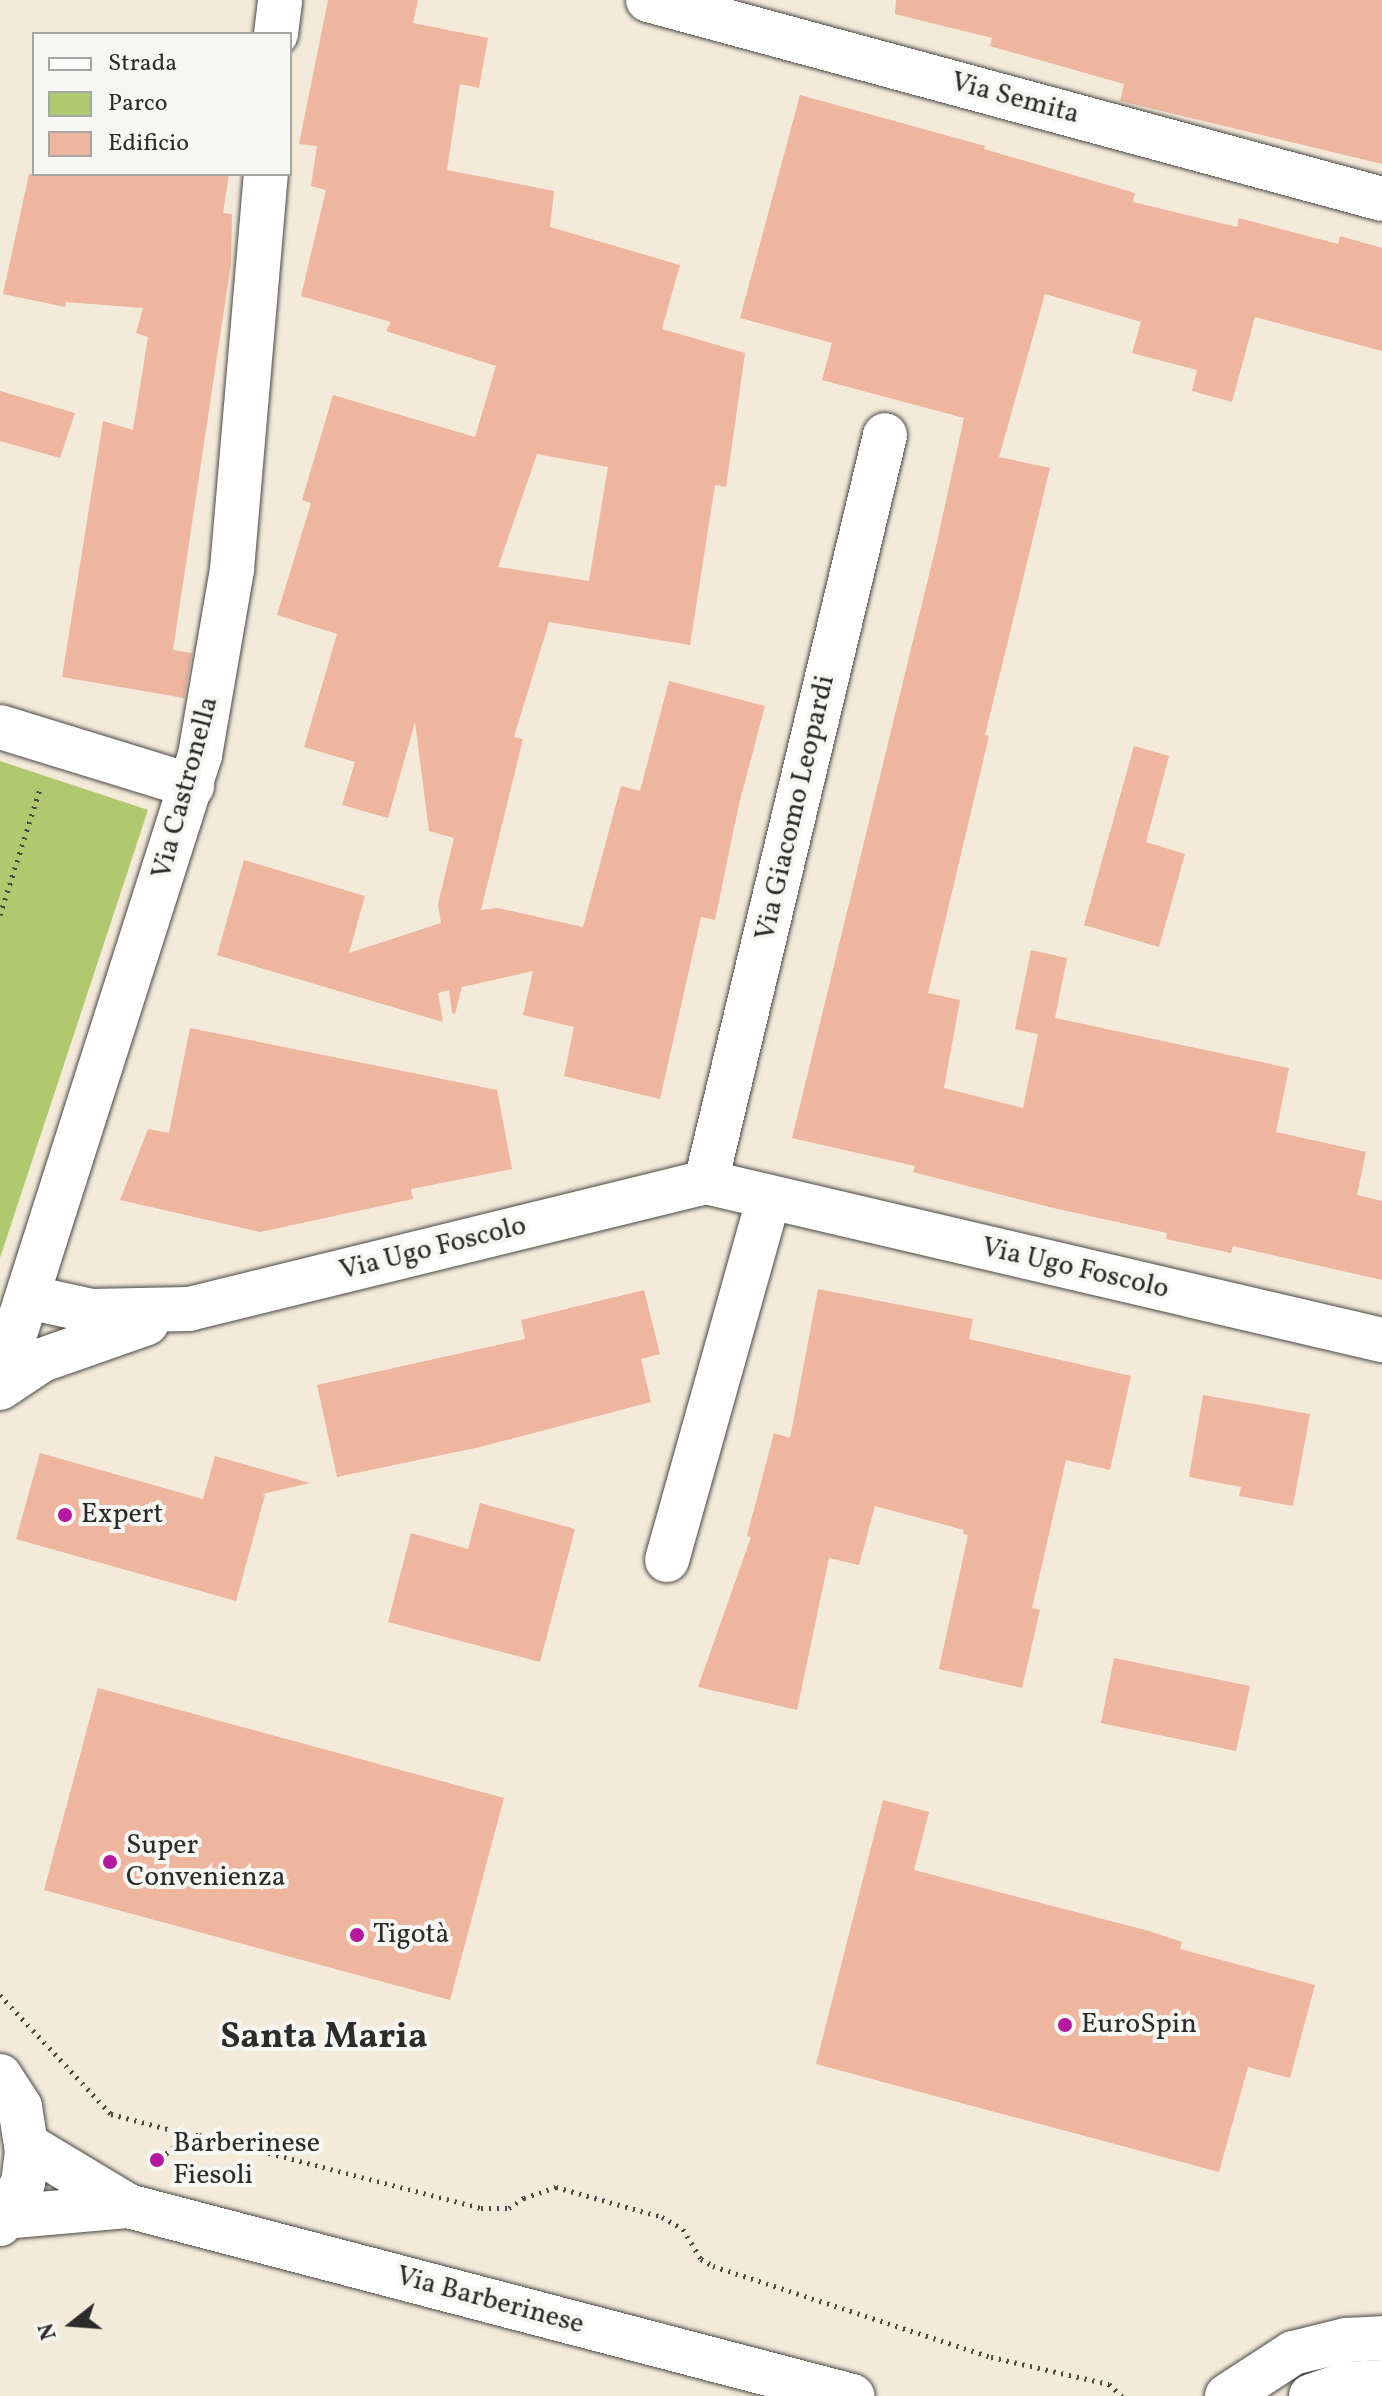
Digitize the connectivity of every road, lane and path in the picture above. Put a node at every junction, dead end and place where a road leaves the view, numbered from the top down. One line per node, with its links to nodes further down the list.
1 (280, 0): 3 (street)
2 (648, 0): 5 (street, Via Semita)
3 (276, 32)
4 (266, 176): 9 (street, Via Castronella)
5 (1382, 199)
6 (885, 435): 11 (street, Via Giacomo Leopardi)
7 (0, 727): 8 (street)
8 (54, 744): 9 (street); 10 (path)
9 (192, 786): 13 (street, Via Castronella)
10 (0, 915)
11 (706, 1182): 12 (street, Via Ugo Foscolo); 14 (street, Via Ugo Foscolo)
12 (769, 1198): 15 (street, Via Ugo Foscolo); 18 (street)
13 (28, 1297): 14 (street, Via Ugo Foscolo); 16 (street, Via Castronella)
14 (189, 1309): 17 (street, Via Ugo Foscolo)
15 (1382, 1340)
16 (0, 1381)
17 (0, 1388)
18 (667, 1560)
19 (0, 1995): 21 (path)
20 (0, 2076): 23 (street, Via Barberinese)
21 (188, 2135)
22 (199, 2135): 29 (path)
23 (27, 2145): 24 (street, Via Barberinese); 25 (street, Via Barberinese)
24 (128, 2206): 25 (street, Via Barberinese); 28 (street, Via Barberinese)
25 (3, 2220)
26 (1382, 2338): 30 (street)
27 (1382, 2382): 31 (street)
28 (852, 2396)
29 (1122, 2396)
30 (1227, 2396)
31 (1311, 2396)

